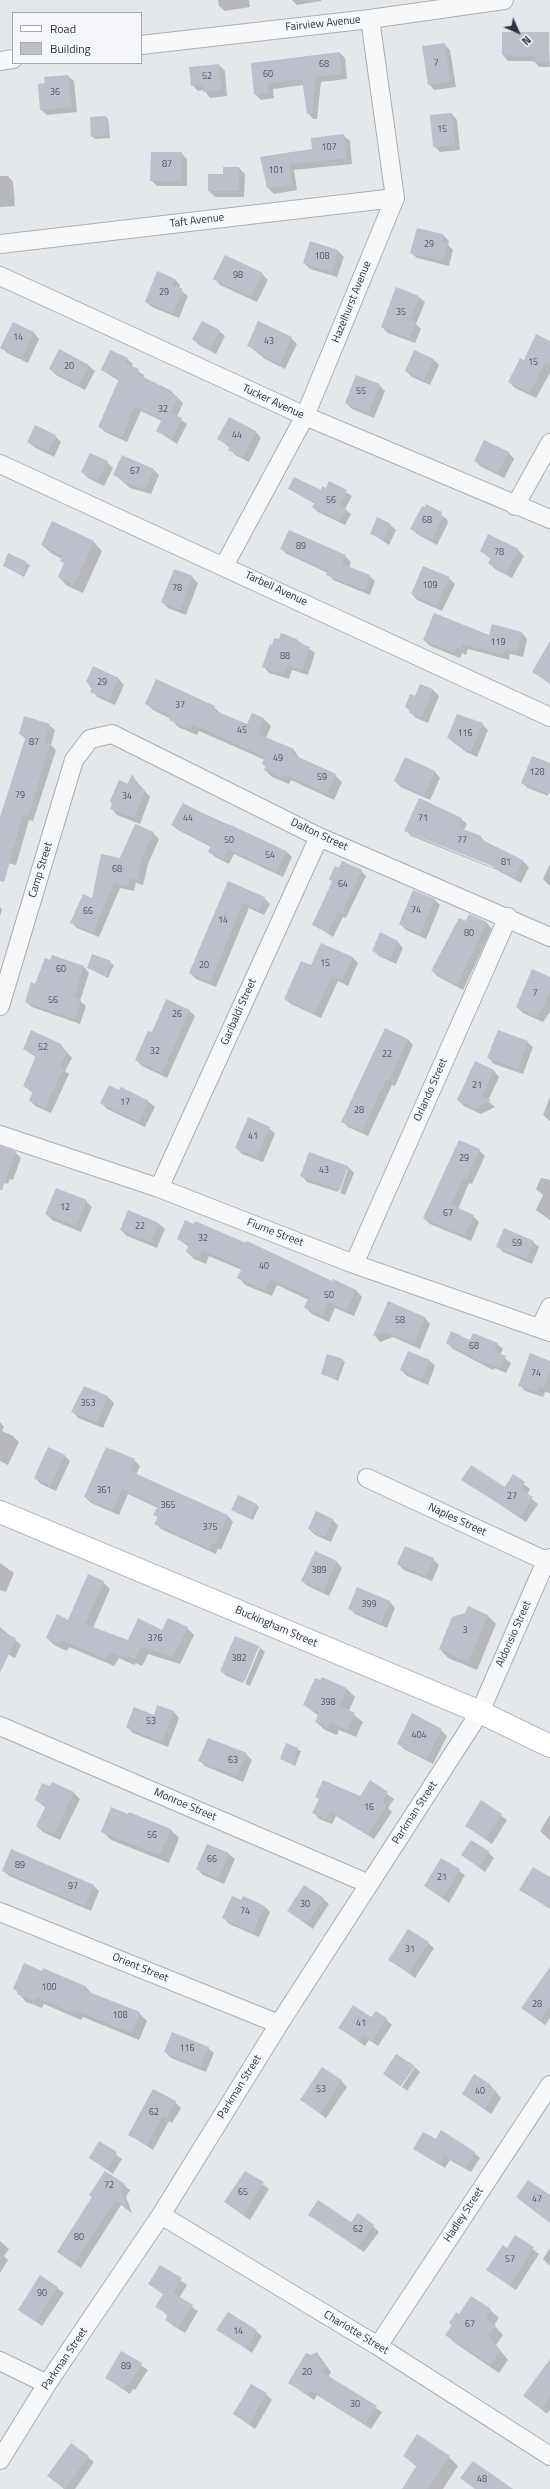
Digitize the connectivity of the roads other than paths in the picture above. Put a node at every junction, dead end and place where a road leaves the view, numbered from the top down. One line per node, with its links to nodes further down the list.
1 (504, 0): 2 (street, Fairview Avenue)
2 (370, 19): 3 (street, Fairview Avenue); 6 (street)
3 (142, 45)
4 (12, 59): 5 (street)
5 (0, 61)
6 (395, 198): 7 (street, Taft Avenue); 9 (street, Hazelhurst Avenue)
7 (0, 244)
8 (0, 276): 9 (street, Tucker Avenue)
9 (305, 416): 12 (street, Tucker Avenue); 14 (street, Hazelhurst Avenue)
10 (550, 443): 12 (street)
11 (0, 464): 14 (street, Tarbell Avenue)
12 (515, 506): 13 (street, Tucker Avenue)
13 (550, 520)
14 (224, 566): 15 (street, Tarbell Avenue)
15 (550, 717)
16 (90, 738): 17 (street, Dalton Street); 20 (street, Camp Street)
17 (318, 836): 18 (street, Dalton Street); 22 (street, Garibaldi Street)
18 (508, 917): 19 (street, Dalton Street); 23 (street, Orlando Street)
19 (550, 937)
20 (0, 1006)
21 (0, 1136): 22 (street, Fiume Street)
22 (159, 1188): 23 (street, Fiume Street)
23 (354, 1264): 25 (street, Fiume Street)
24 (550, 1307): 25 (street)
25 (545, 1330)
26 (367, 1478): 28 (street, Naples Street)
27 (0, 1512): 29 (main road, Buckingham Street)
28 (548, 1560): 29 (street, Aldorisio Street)
29 (480, 1712): 31 (main road, Buckingham Street); 32 (street, Parkman Street)
30 (0, 1726): 32 (street, Monroe Street)
31 (550, 1746)
32 (370, 1884): 34 (street, Parkman Street)
33 (0, 1912): 34 (street, Orient Street)
34 (279, 2024): 36 (street, Parkman Street)
35 (550, 2085): 37 (street, Hadley Street)
36 (161, 2215): 37 (street, Charlotte Street); 39 (street, Parkman Street)
37 (378, 2346): 40 (street, Charlotte Street)
38 (0, 2361): 39 (street)
39 (47, 2384): 41 (street, Parkman Street)
40 (550, 2456)
41 (0, 2460)

